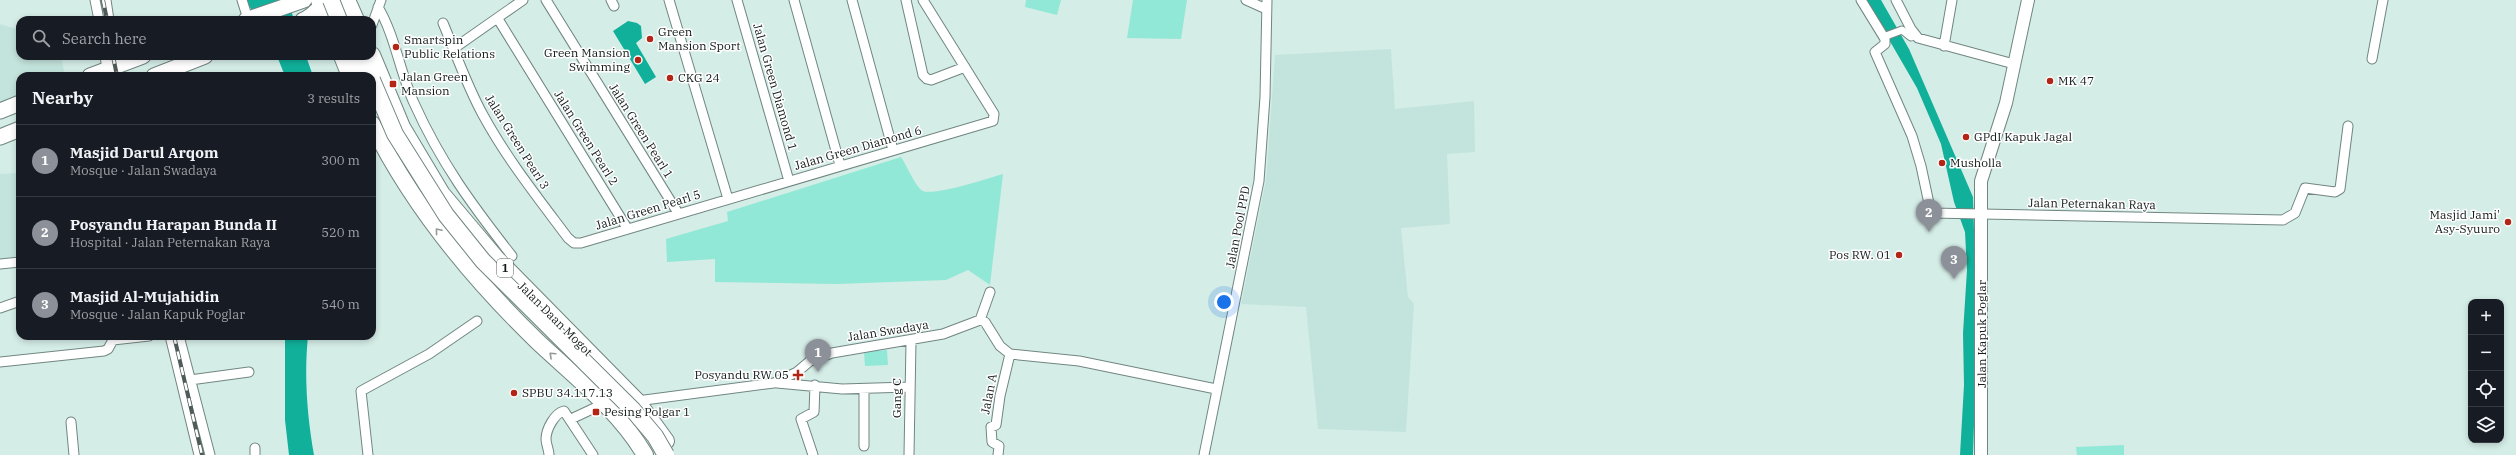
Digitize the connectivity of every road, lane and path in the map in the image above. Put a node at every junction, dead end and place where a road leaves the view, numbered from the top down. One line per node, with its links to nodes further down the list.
1 (95, 0): 25 (street)
2 (106, 0): 26 (street)
3 (242, 0): 27 (street)
4 (304, 0): 22 (main road); 28 (main road)
5 (337, 0): 33 (highway)
6 (342, 0): 31 (highway)
7 (347, 0): 34 (highway)
8 (524, 0): 36 (street)
9 (546, 0): 73 (street, Jalan Green Pearl 1)
10 (669, 0): 71 (street)
11 (737, 0): 68 (street, Jalan Green Diamond 1)
12 (794, 0): 66 (street)
13 (852, 0): 65 (street)
14 (906, 0): 51 (street)
15 (923, 0): 51 (street)
16 (1246, 0): 24 (street)
17 (1861, 0): 39 (street)
18 (1896, 0): 38 (street)
19 (1952, 0): 40 (street)
20 (2028, 0): 50 (street, Jalan Kapuk Poglar)
21 (2383, 0): 42 (street)
22 (326, 1): 29 (main road); 30 (highway); 32 (highway, bridge)
23 (380, 3): 35 (street); 77 (street)
24 (1267, 5): 98 (street, Jalan Pool PPD)
25 (98, 16)
26 (108, 16)
27 (248, 16)
28 (258, 16)
29 (309, 16)
30 (328, 16)
31 (331, 16)
32 (336, 16)
33 (344, 16)
34 (354, 16)
35 (375, 16)
36 (498, 19): 41 (street); 75 (street, Jalan Green Pearl 2)
37 (443, 23): 41 (street, Jalan Green Pearl 3)
38 (1915, 36): 39 (street); 40 (street)
39 (1886, 38): 74 (street, Jalan Peternakan Raya)
40 (1944, 46): 50 (street)
41 (453, 49): 76 (street, Jalan Green Pearl 3)
42 (2372, 58)
43 (128, 60): 49 (main road)
44 (195, 60): 53 (main road)
45 (344, 60): 54 (highway)
46 (357, 60): 55 (highway)
47 (364, 60): 56 (highway)
48 (374, 60): 67 (highway, Jalan Daan Mogot / 1)
49 (111, 64): 52 (main road)
50 (2014, 64): 74 (street, Jalan Kapuk Poglar)
51 (965, 67): 65 (street, Jalan Green Diamond 6)
52 (97, 72)
53 (164, 72)
54 (348, 72)
55 (362, 72)
56 (368, 72)
57 (376, 89): 112 (highway, Jalan Daan Mogot / 1, bridge)
58 (376, 103): 111 (highway, Jalan Daan Mogot / 1)
59 (16, 105): 60 (main road)
60 (0, 111)
61 (2348, 126): 74 (street, Jalan Peternakan Raya)
62 (16, 131): 64 (main road)
63 (376, 131): 69 (highway, 1)
64 (0, 137)
65 (893, 150): 66 (street, Jalan Green Diamond 6)
66 (840, 165): 68 (street, Jalan Green Diamond 6)
67 (425, 168): 69 (highway); 70 (highway, Jalan Daan Mogot / 1)
68 (789, 181): 71 (street, Jalan Green Diamond 6)
69 (403, 182): 72 (highway, 1)
70 (437, 187): 72 (highway); 77 (highway, Jalan Daan Mogot / 1)
71 (728, 199): 73 (street, Jalan Green Pearl 5)
72 (416, 202): 100 (highway, 1, one-way to 72)
73 (678, 213): 75 (street, Jalan Green Pearl 5)
74 (1978, 213): 118 (street, Jalan Kapuk Poglar)
75 (627, 228): 76 (street, Jalan Green Pearl 5)
76 (574, 243)
77 (501, 253): 78 (street); 99 (highway, Jalan Daan Mogot / 1)
78 (512, 256)
79 (16, 262): 80 (street)
80 (0, 264)
81 (990, 292): 84 (street)
82 (16, 302): 83 (street)
83 (0, 308)
84 (980, 320): 89 (street, Jalan Swadaya); 90 (street)
85 (477, 321): 107 (street)
86 (113, 340): 91 (street)
87 (171, 340): 105 (street)
88 (180, 340): 93 (street)
89 (911, 342): 94 (street, Jalan Swadaya); 96 (street, Gang C)
90 (1010, 354): 98 (street); 116 (street, Jalan A)
91 (0, 362)
92 (249, 372): 93 (street)
93 (190, 380): 106 (street)
94 (774, 383): 95 (street); 99 (street, Jalan Swadaya)
95 (815, 385): 97 (street); 114 (street)
96 (909, 387): 97 (street); 115 (street, Gang C)
97 (864, 389): 103 (street)
98 (1216, 389): 117 (street, Jalan Pool PPD)
99 (637, 401): 113 (highway, Jalan Daan Mogot / 1)
100 (603, 404): 101 (street); 110 (highway, 1)
101 (572, 419): 108 (street); 109 (street)
102 (71, 422): 104 (street)
103 (864, 446)
104 (74, 455)
105 (199, 455)
106 (210, 455)
107 (368, 455)
108 (549, 455)
109 (593, 455)
110 (645, 455)
111 (656, 455)
112 (666, 455)
113 (674, 455)
114 (813, 455)
115 (909, 455)
116 (998, 455)
117 (1204, 455)
118 (1981, 455)

